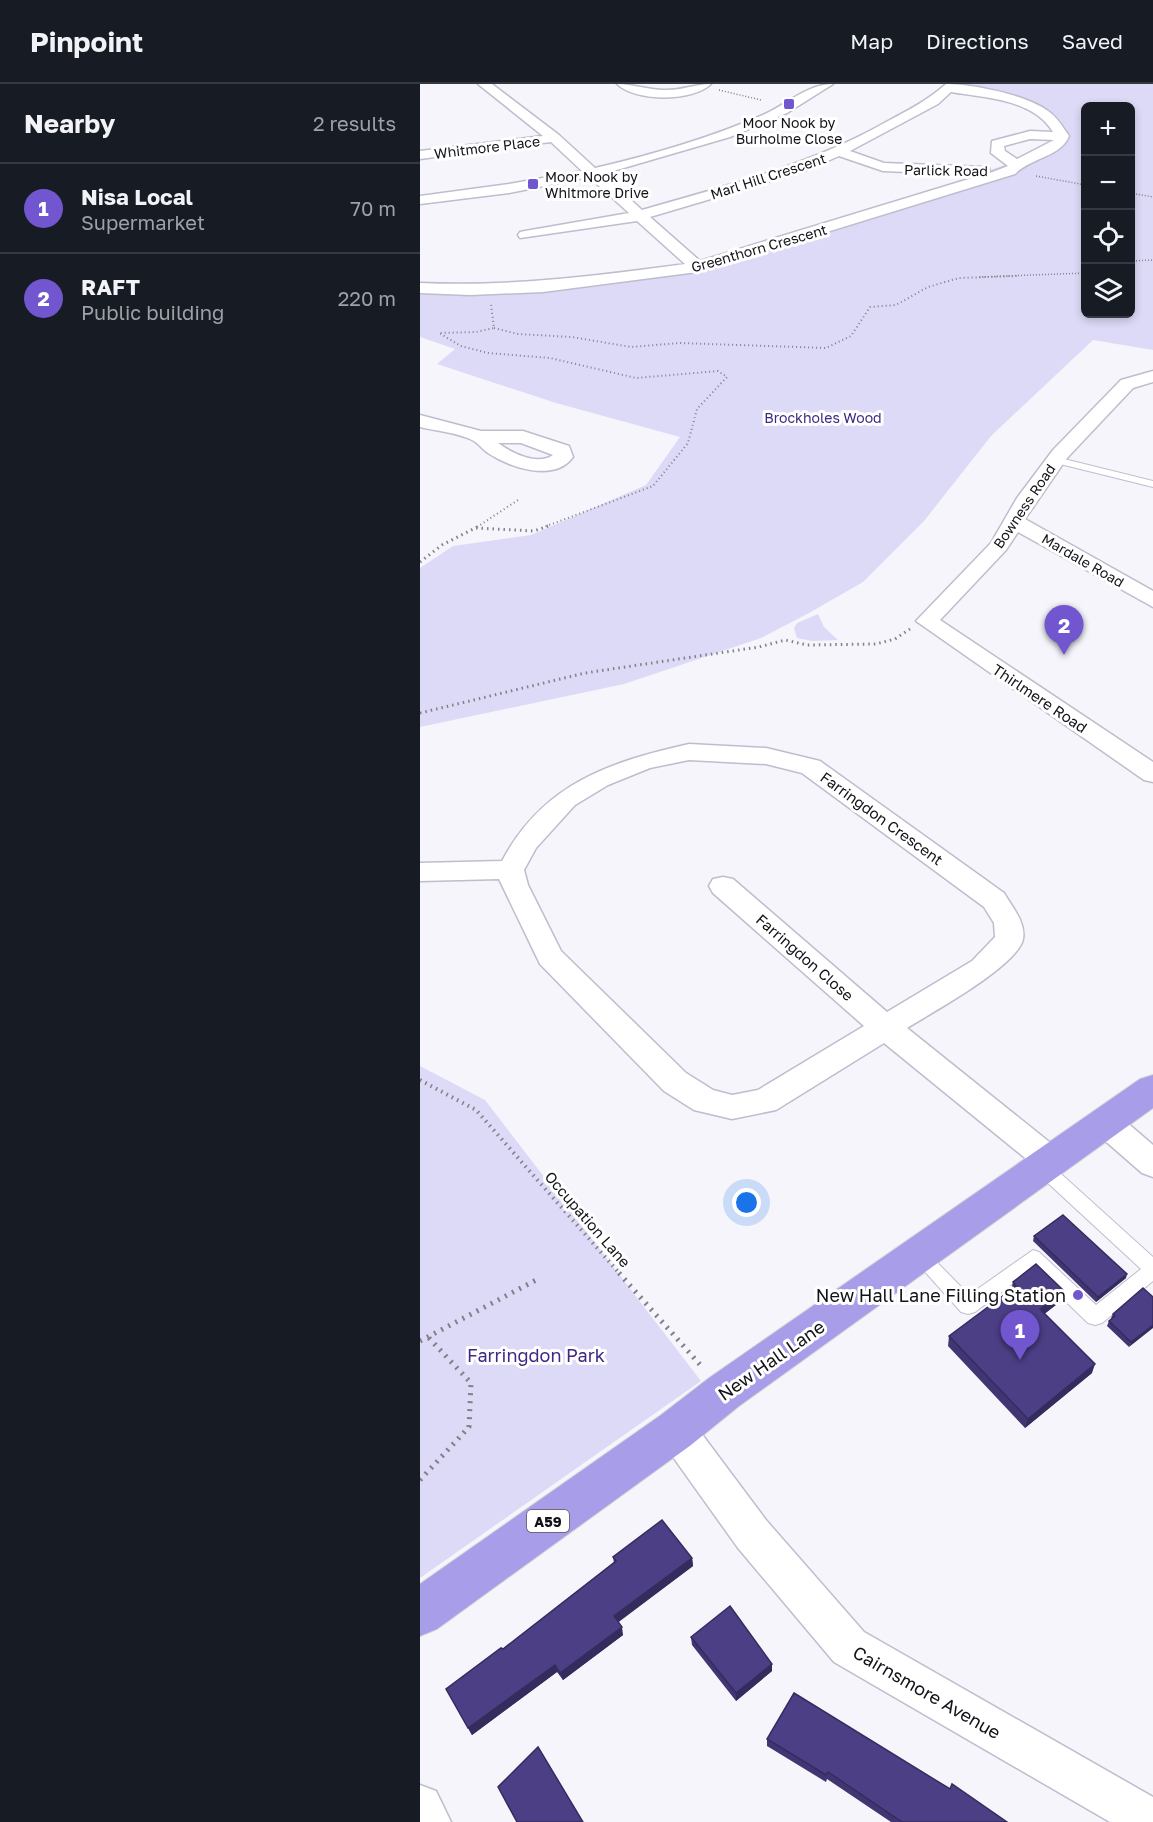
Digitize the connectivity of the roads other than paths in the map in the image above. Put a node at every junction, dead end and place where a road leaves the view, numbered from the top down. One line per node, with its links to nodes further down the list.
1 (484, 84): 7 (street)
2 (623, 84): 4 (street)
3 (827, 84): 12 (street)
4 (703, 85)
5 (952, 86): 6 (street); 8 (street, Marl Hill Crescent)
6 (1062, 136): 11 (street, Greenthorn Crescent); 11 (street)
7 (554, 138): 9 (street, Whitmore Place); 12 (street)
8 (839, 152): 10 (street, Parlick Road); 15 (street, Marl Hill Crescent)
9 (420, 155)
10 (883, 167): 11 (street, Parlick Road); 14 (street, Parlick Road)
11 (1013, 168): 14 (street, Greenthorn Crescent)
12 (594, 173): 13 (street); 15 (street)
13 (420, 200)
14 (892, 209): 17 (street, Greenthorn Crescent)
15 (638, 216): 16 (street, Marl Hill Crescent); 17 (street)
16 (525, 235)
17 (697, 267): 18 (street, Greenthorn Crescent)
18 (420, 288)
19 (1153, 376): 22 (street, Bowness Road)
20 (420, 421): 21 (street)
21 (481, 437)
22 (1056, 460): 23 (lane); 24 (street, Bowness Road)
23 (1153, 484)
24 (1014, 521): 25 (street, Mardale Road); 26 (street, Bowness Road)
25 (1153, 600)
26 (927, 621): 27 (street, Thirlmere Road)
27 (1153, 774)
28 (512, 870): 29 (street); 31 (street, Farringdon Crescent); 31 (street, Farringdon Crescent)
29 (420, 872)
30 (723, 886): 31 (street, Farringdon Close)
31 (887, 1029): 35 (street)
32 (1153, 1089): 33 (highway, New Hall Lane / A59)
33 (1106, 1124): 34 (street); 35 (highway, New Hall Lane / A59)
34 (1153, 1164)
35 (1048, 1165): 36 (highway, New Hall Lane / A59); 37 (lane)
36 (919, 1255): 37 (lane); 38 (highway, New Hall Lane / A59)
37 (1153, 1269)
38 (676, 1430): 39 (highway, New Hall Lane / A59); 42 (street, Cairnsmore Avenue)
39 (420, 1612)
40 (420, 1807): 41 (street)
41 (429, 1822)
42 (1153, 1822)

